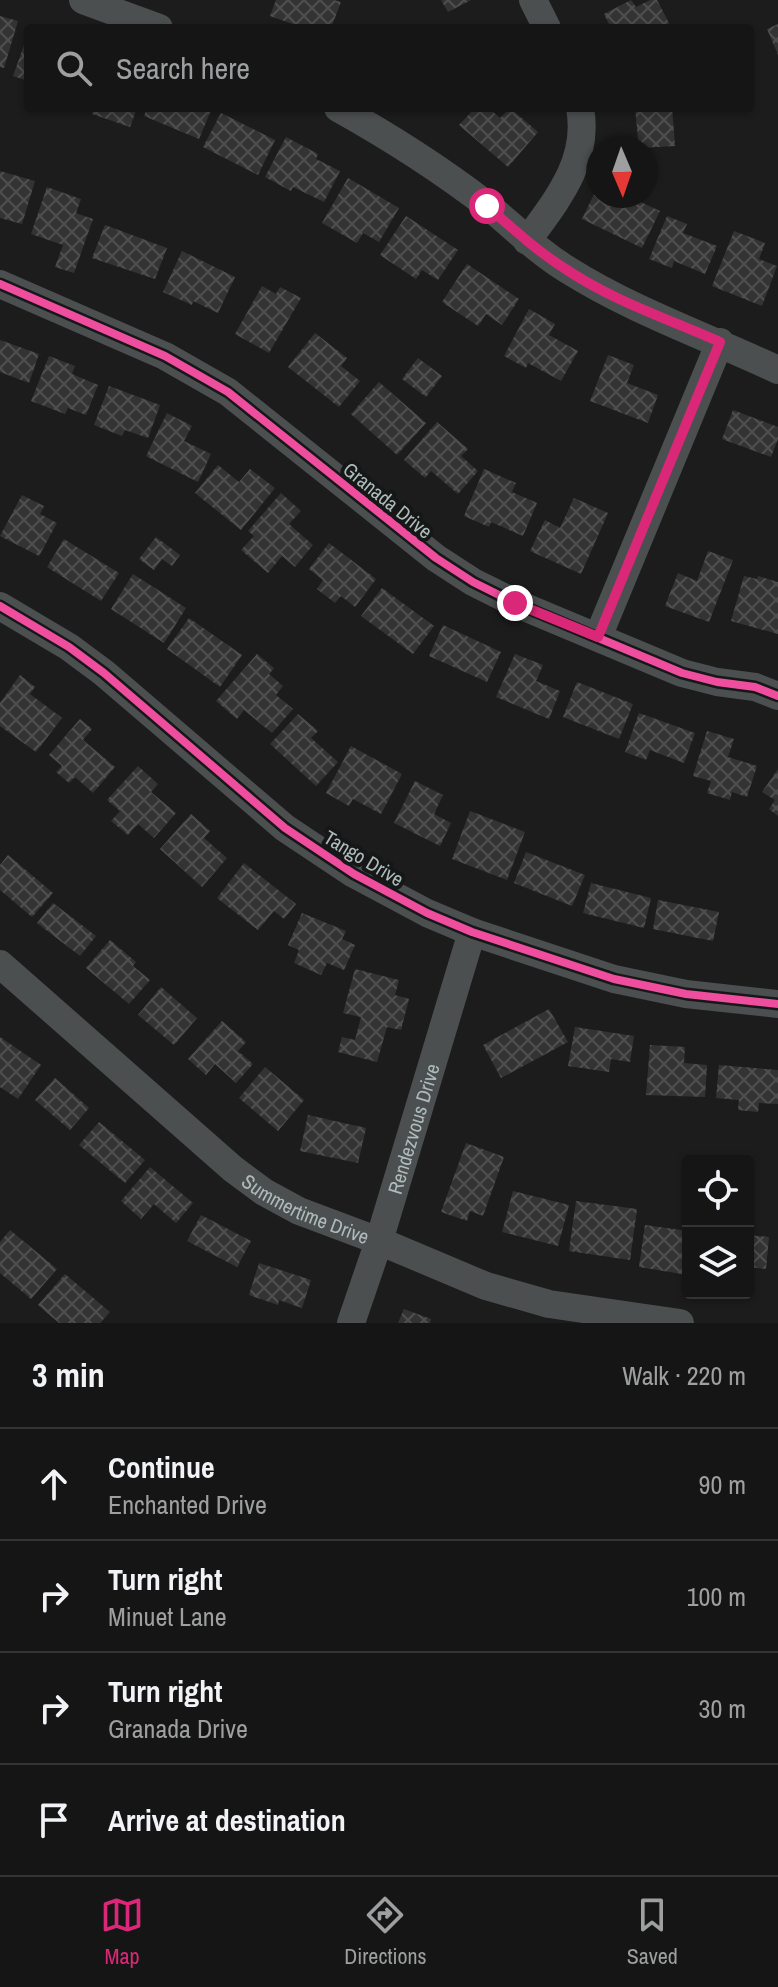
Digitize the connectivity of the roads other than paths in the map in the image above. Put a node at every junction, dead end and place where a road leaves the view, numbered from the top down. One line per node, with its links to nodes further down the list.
1 (83, 0): 3 (street)
2 (533, 0): 4 (street)
3 (148, 24)
4 (545, 24)
5 (345, 112): 7 (street)
6 (581, 112): 7 (street)
7 (527, 241): 9 (street)
8 (0, 284): 12 (street, Granada Drive)
9 (720, 342): 10 (street); 12 (street)
10 (778, 370)
11 (0, 606): 14 (street, Tango Drive)
12 (598, 637): 13 (street, Granada Drive)
13 (778, 696)
14 (472, 932): 16 (street, Tango Drive); 17 (street, Rendezvous Drive)
15 (0, 964): 17 (street, Summertime Drive)
16 (778, 1004)
17 (379, 1241): 18 (street, Rendezvous Drive); 19 (street, Summertime Drive)
18 (351, 1323)
19 (680, 1323)

